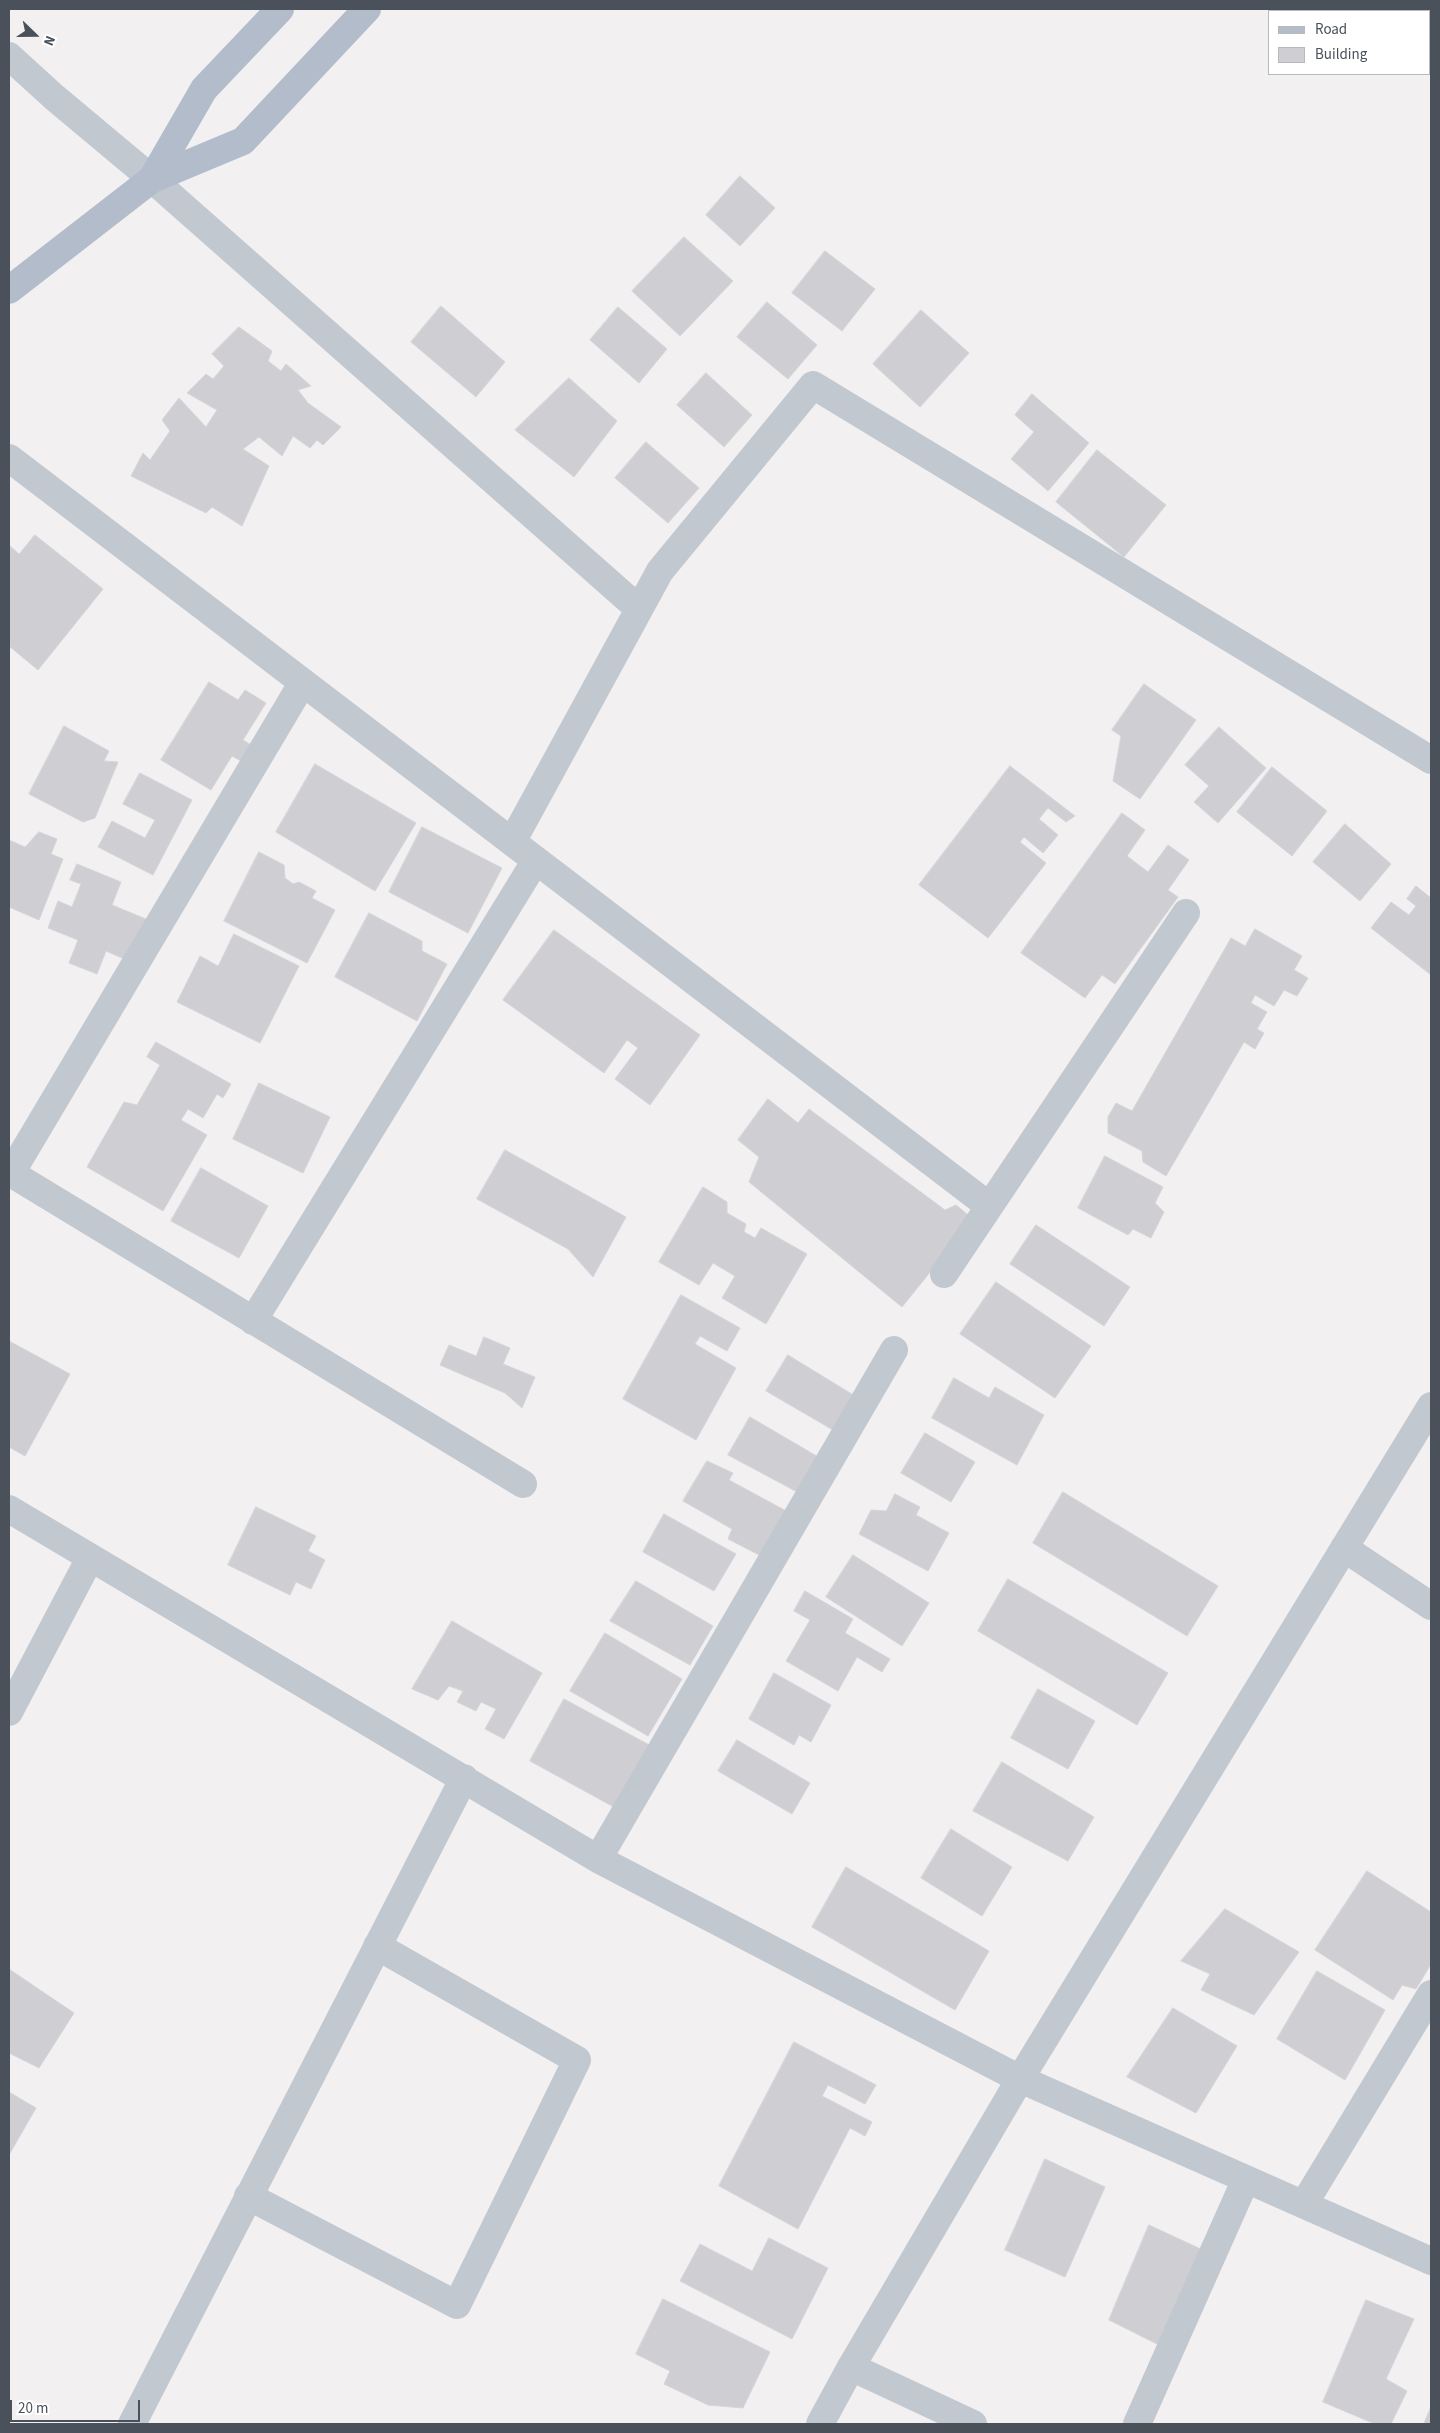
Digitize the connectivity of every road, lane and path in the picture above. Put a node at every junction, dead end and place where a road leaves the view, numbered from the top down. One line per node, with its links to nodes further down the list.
1 (280, 9): 4 (main road)
2 (367, 9): 4 (main road)
3 (9, 56): 4 (street)
4 (152, 179): 5 (main road); 7 (street)
5 (9, 290)
6 (9, 458): 8 (street)
7 (639, 609): 9 (street); 10 (street)
8 (303, 682): 10 (street); 13 (street)
9 (1431, 760)
10 (512, 842): 11 (street)
11 (536, 860): 14 (street); 16 (street)
12 (1186, 913): 14 (street)
13 (10, 1172): 16 (street)
14 (989, 1206): 15 (street)
15 (944, 1274)
16 (253, 1321): 19 (street)
17 (894, 1350): 26 (street)
18 (1431, 1406): 21 (street)
19 (523, 1484)
20 (9, 1509): 22 (street)
21 (1344, 1548): 23 (street); 29 (street)
22 (90, 1558): 24 (street); 25 (street)
23 (1431, 1606)
24 (9, 1712)
25 (464, 1778): 26 (street); 27 (street)
26 (598, 1859): 29 (street)
27 (377, 1946): 31 (street); 31 (street)
28 (1431, 1994): 32 (street)
29 (1020, 2079): 30 (street); 34 (street)
30 (1246, 2179): 32 (street); 38 (street)
31 (248, 2196): 35 (street)
32 (1304, 2204): 33 (street)
33 (1431, 2261)
34 (851, 2368): 36 (street); 37 (street)
35 (132, 2424)
36 (820, 2424)
37 (973, 2424)
38 (1137, 2424)

